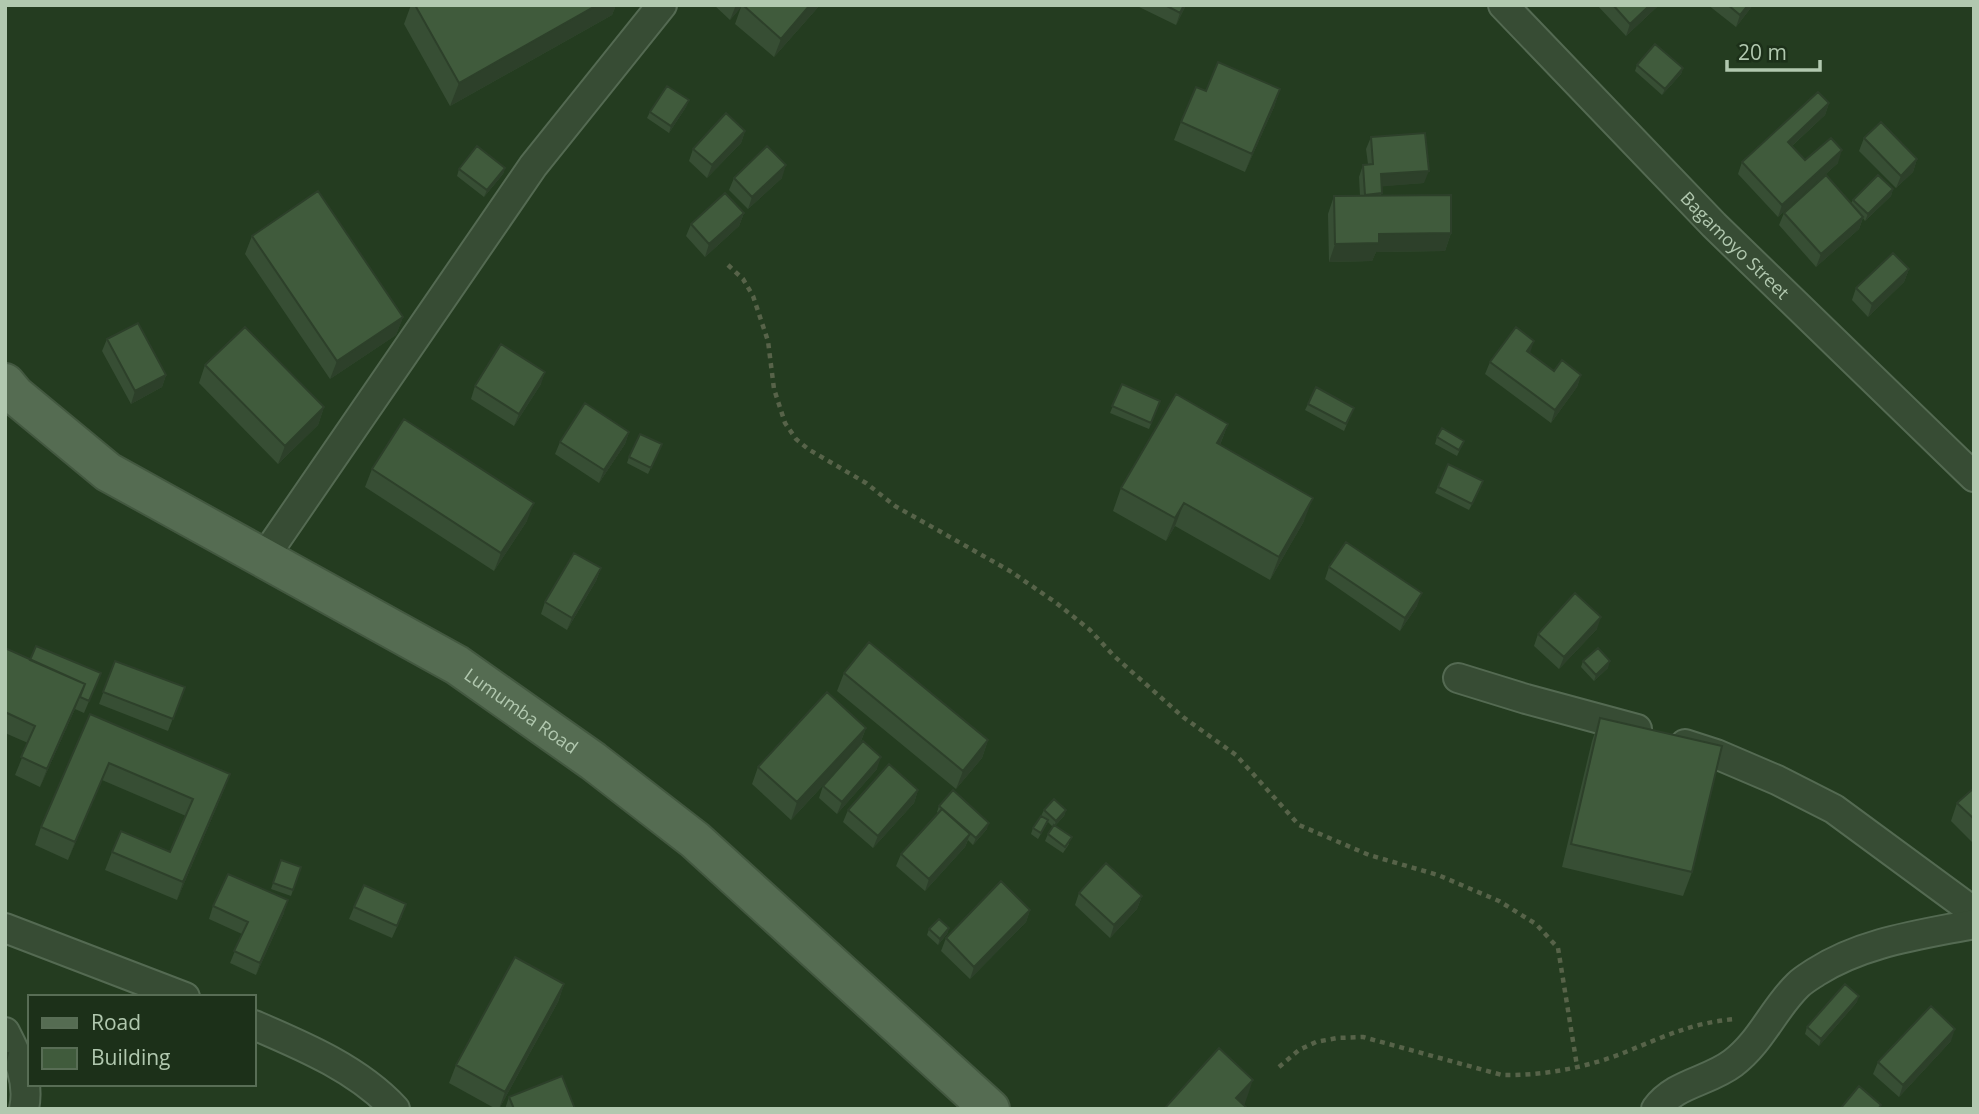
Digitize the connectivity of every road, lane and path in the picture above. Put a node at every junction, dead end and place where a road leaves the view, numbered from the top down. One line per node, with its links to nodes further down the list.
1 (662, 5): 6 (street)
2 (1503, 5): 5 (street, Bagamoyo Street)
3 (727, 265): 15 (path)
4 (5, 383): 6 (main road, Lumumba Road)
5 (1974, 477)
6 (263, 559): 19 (main road, Lumumba Road)
7 (1458, 678): 8 (street)
8 (1974, 912)
9 (1974, 924): 12 (street)
10 (5, 928): 11 (street)
11 (181, 995)
12 (1777, 1013): 15 (path); 20 (street)
13 (256, 1026): 18 (street)
14 (5, 1032): 17 (street)
15 (1577, 1066): 16 (path)
16 (1279, 1067)
17 (24, 1109)
18 (395, 1109)
19 (990, 1109)
20 (1656, 1109)

